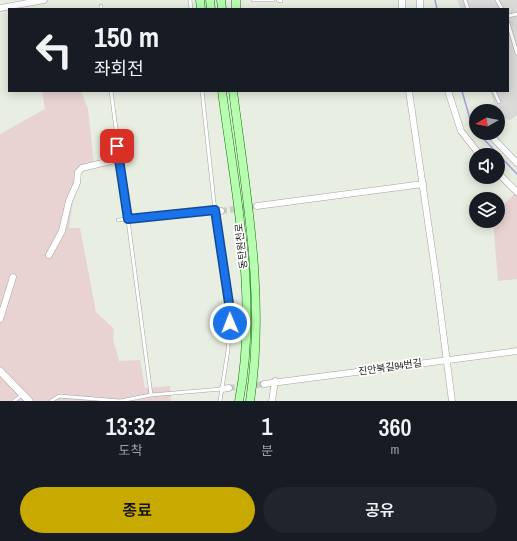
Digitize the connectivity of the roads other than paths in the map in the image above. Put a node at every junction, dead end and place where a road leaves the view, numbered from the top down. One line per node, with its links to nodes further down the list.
1 (44, 0): 4 (street)
2 (252, 0): 3 (lane)
3 (273, 0)
4 (0, 8)
5 (509, 26): 6 (lane)
6 (513, 39): 7 (lane); 8 (lane)
7 (509, 40)
8 (517, 53)
9 (111, 92): 23 (lane)
10 (202, 92): 29 (lane)
11 (217, 92): 20 (main road)
12 (222, 92): 20 (main road, 동탄원천로)
13 (232, 92): 19 (main road, 동탄원천로)
14 (237, 92): 19 (main road)
15 (408, 92): 26 (street)
16 (448, 92): 22 (street)
17 (494, 92): 18 (lane)
18 (499, 102)
19 (237, 123): 49 (main road, 동탄원천로)
20 (226, 125): 48 (main road, 동탄원천로)
21 (495, 140): 24 (street)
22 (474, 148)
23 (118, 159): 30 (lane); 32 (street)
24 (517, 163)
25 (505, 180): 27 (street)
26 (423, 184): 28 (street); 36 (street)
27 (517, 192)
28 (257, 206)
29 (218, 211): 30 (lane); 40 (lane)
30 (128, 219): 31 (lane); 43 (lane)
31 (118, 220)
32 (49, 255)
33 (14, 277): 34 (street)
34 (0, 319)
35 (517, 351): 36 (street, 진안북길94번길)
36 (446, 359): 38 (street, 진안북길94번길); 51 (street)
37 (0, 371): 42 (street)
38 (275, 381): 39 (street, 진안북길94번길); 50 (street)
39 (264, 384)
40 (222, 388): 41 (street); 43 (lane); 47 (lane)
41 (229, 388)
42 (23, 394): 44 (lane); 45 (street)
43 (151, 395): 46 (lane)
44 (14, 401)
45 (29, 401)
46 (51, 401)
47 (220, 401)
48 (240, 401)
49 (250, 401)
50 (272, 401)
51 (452, 401)

